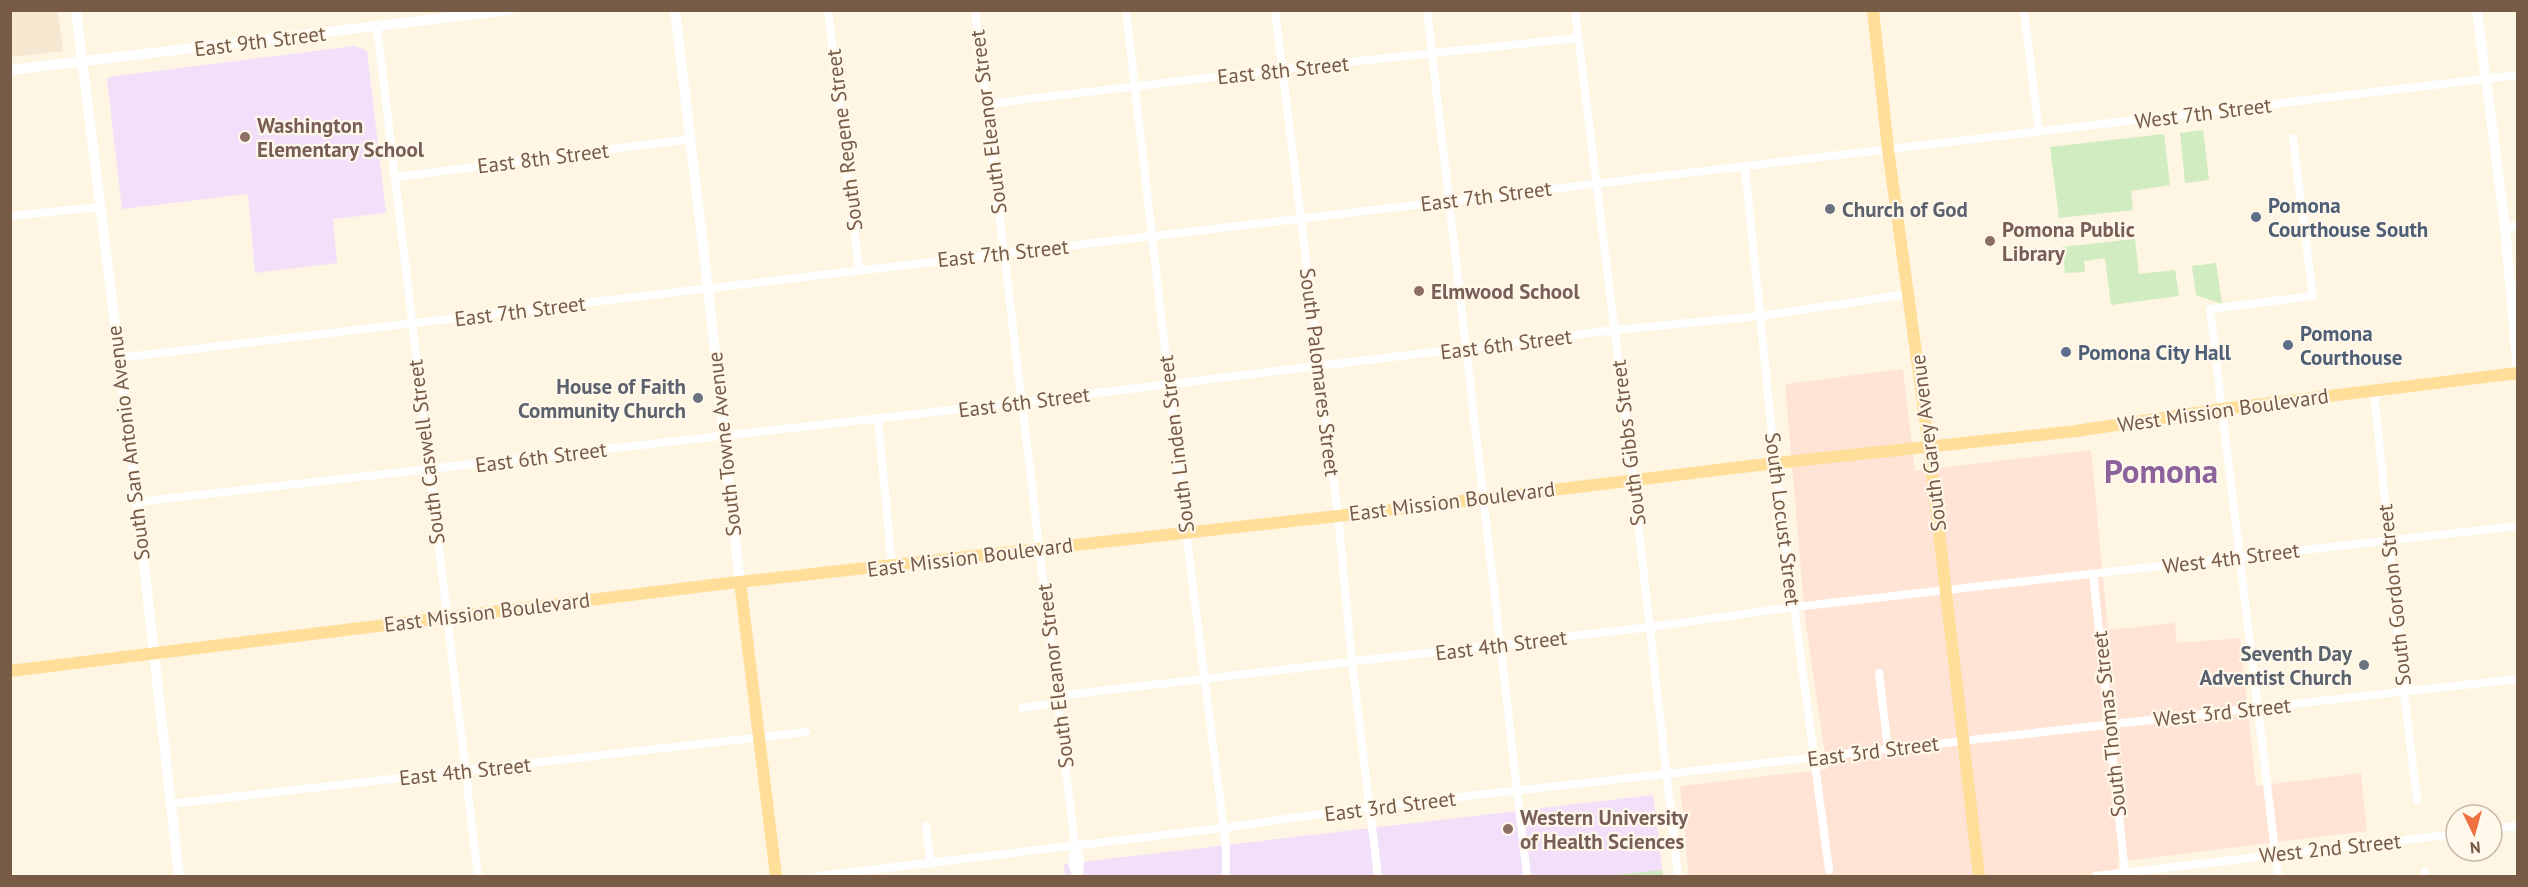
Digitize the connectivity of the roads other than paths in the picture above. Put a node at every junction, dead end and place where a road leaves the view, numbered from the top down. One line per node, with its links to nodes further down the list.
1 (76, 10): 16 (street, South San Antonio Avenue)
2 (510, 10): 13 (street, East 9th Street)
3 (675, 10): 25 (street, South Towne Avenue)
4 (828, 10): 38 (street, South Regene Street)
5 (975, 10): 22 (street, South Eleanor Street)
6 (1126, 10): 21 (street, South Linden Street)
7 (1275, 10): 17 (street, South Palomares Street)
8 (1427, 10): 15 (street)
9 (1575, 10): 14 (street, South Gibbs Street)
10 (1873, 10): 26 (main road, South Garey Avenue)
11 (2024, 10): 23 (street)
12 (2477, 10): 20 (street)
13 (376, 27): 16 (street, East 9th Street); 28 (street, South Caswell Street)
14 (1578, 38): 15 (street, East 8th Street); 29 (street, South Gibbs Street)
15 (1433, 54): 17 (street, East 8th Street); 30 (street)
16 (82, 63): 18 (street, East 9th Street); 31 (street, South San Antonio Avenue)
17 (1281, 69): 21 (street, East 8th Street); 33 (street, South Palomares Street)
18 (10, 70)
19 (2517, 75): 20 (street, West 7th Street)
20 (2486, 79): 23 (street, West 7th Street); 35 (street)
21 (1136, 87): 22 (street, East 8th Street); 36 (street, South Linden Street)
22 (987, 104): 37 (street, South Eleanor Street)
23 (2039, 132): 26 (street, West 7th Street)
24 (2293, 138): 51 (street)
25 (690, 139): 28 (street, East 8th Street); 39 (street, South Towne Avenue)
26 (1888, 149): 27 (street, East 7th Street); 40 (main road, South Garey Avenue)
27 (1745, 167): 29 (street, East 7th Street); 41 (street, South Locust Street)
28 (396, 177): 42 (street, South Caswell Street)
29 (1598, 184): 30 (street, East 7th Street); 43 (street, South Gibbs Street)
30 (1450, 200): 33 (street, East 7th Street); 44 (street)
31 (100, 207): 32 (street); 45 (street, South San Antonio Avenue)
32 (10, 216)
33 (1301, 220): 36 (street, East 7th Street); 46 (street, South Palomares Street)
34 (2517, 226): 35 (street)
35 (2505, 227): 47 (street)
36 (1153, 237): 37 (street, East 7th Street); 48 (street, South Linden Street)
37 (1003, 253): 38 (street, East 7th Street); 50 (street, South Eleanor Street)
38 (859, 270): 39 (street, East 7th Street)
39 (708, 289): 42 (street, East 7th Street); 53 (street, South Towne Avenue)
40 (1909, 294): 41 (street, East 6th Street); 54 (main road, South Garey Avenue)
41 (1760, 316): 43 (street, East 6th Street); 55 (street, South Locust Street)
42 (412, 323): 45 (street, East 7th Street); 56 (street, South Caswell Street)
43 (1615, 330): 44 (street, East 6th Street); 57 (street, South Gibbs Street)
44 (1465, 349): 46 (street, East 6th Street); 58 (street)
45 (118, 358): 59 (street, South San Antonio Avenue)
46 (1320, 366): 48 (street, East 6th Street); 60 (street, South Palomares Street)
47 (2517, 373): 49 (main road, West Mission Boulevard)
48 (1169, 385): 50 (street, East 6th Street); 62 (street, South Linden Street)
49 (2374, 390): 51 (main road, West Mission Boulevard); 63 (street, South Gordon Street)
50 (1022, 402): 52 (street, East 6th Street); 64 (street, South Eleanor Street)
51 (2222, 409): 54 (main road, West Mission Boulevard); 65 (street)
52 (878, 419): 53 (street, East 6th Street); 66 (street)
53 (723, 437): 56 (street, East 6th Street); 68 (street, South Towne Avenue)
54 (1929, 447): 55 (main road, East Mission Boulevard); 69 (main road, South Garey Avenue)
55 (1775, 463): 57 (main road, East Mission Boulevard); 70 (street, South Locust Street)
56 (429, 470): 59 (street, East 6th Street); 71 (street, South Caswell Street)
57 (1633, 479): 58 (main road, East Mission Boulevard); 72 (street, South Gibbs Street)
58 (1484, 498): 60 (main road, East Mission Boulevard); 73 (street)
59 (137, 502): 74 (street, South San Antonio Avenue)
60 (1338, 516): 62 (main road, East Mission Boulevard); 75 (street, South Palomares Street)
61 (2517, 526): 63 (street, West 4th Street)
62 (1186, 531): 64 (main road, East Mission Boulevard); 78 (street, South Linden Street)
63 (2389, 540): 65 (street, West 4th Street); 80 (street, South Gordon Street)
64 (1040, 549): 66 (main road, East Mission Boulevard); 81 (street, South Eleanor Street)
65 (2239, 558): 67 (street, West 4th Street); 83 (street)
66 (892, 566): 68 (main road, East Mission Boulevard)
67 (2093, 574): 69 (street, West 4th Street); 84 (street, South Thomas Street)
68 (740, 582): 71 (main road, East Mission Boulevard); 86 (main road, South Towne Avenue)
69 (1945, 591): 70 (street, East 4th Street); 87 (main road, South Garey Avenue)
70 (1795, 607): 72 (street, East 4th Street); 89 (street, South Locust Street)
71 (445, 616): 74 (main road, East Mission Boulevard); 90 (street, South Caswell Street)
72 (1650, 627): 73 (street, East 4th Street); 91 (street, South Gibbs Street)
73 (1500, 645): 75 (street, East 4th Street); 92 (street)
74 (153, 654): 76 (main road, East Mission Boulevard); 94 (street, South San Antonio Avenue)
75 (1352, 662): 78 (street, East 4th Street); 95 (street, South Palomares Street)
76 (10, 671)
77 (1879, 673): 88 (street)
78 (1205, 678): 81 (street, East 4th Street); 97 (street, South Linden Street)
79 (2517, 679): 80 (street, West 3rd Street)
80 (2404, 693): 83 (street, West 3rd Street); 93 (street, South Gordon Street)
81 (1057, 699): 82 (street, East 4th Street); 99 (street, South Eleanor Street)
82 (1022, 708)
83 (2258, 708): 84 (street, West 3rd Street); 100 (street)
84 (2110, 725): 87 (street, West 3rd Street); 103 (street, South Thomas Street)
85 (806, 732): 86 (street, East 4th Street)
86 (759, 738): 90 (street, East 4th Street); 106 (main road, South Towne Avenue)
87 (1962, 739): 88 (street, East 3rd Street); 113 (main road, South Garey Avenue)
88 (1888, 749): 89 (street, East 3rd Street)
89 (1813, 758): 91 (street, East 3rd Street); 102 (street, South Locust Street)
90 (466, 770): 94 (street, East 4th Street); 105 (street, South Caswell Street)
91 (1666, 775): 92 (street, East 3rd Street); 112 (street, South Gibbs Street)
92 (1516, 792): 95 (street, East 3rd Street); 111 (street)
93 (2417, 800)
94 (171, 804): 104 (street, South San Antonio Avenue)
95 (1369, 807): 97 (street, East 3rd Street); 110 (street, South Palomares Street)
96 (926, 826): 101 (street)
97 (1223, 828): 99 (street, East 3rd Street); 109 (street, South Linden Street)
98 (2444, 835): 100 (street, West 2nd Street)
99 (1075, 847): 101 (street, East 3rd Street); 108 (street, South Eleanor Street)
100 (2275, 854): 103 (street, West 2nd Street); 115 (street)
101 (931, 864): 107 (street, East 3rd Street)
102 (1829, 870)
103 (2125, 873): 114 (street, West 2nd Street)
104 (179, 876)
105 (478, 876)
106 (776, 876)
107 (819, 876)
108 (1078, 876)
109 (1226, 876)
110 (1378, 876)
111 (1527, 876)
112 (1678, 876)
113 (1979, 876)
114 (2096, 876)
115 (2277, 876)

